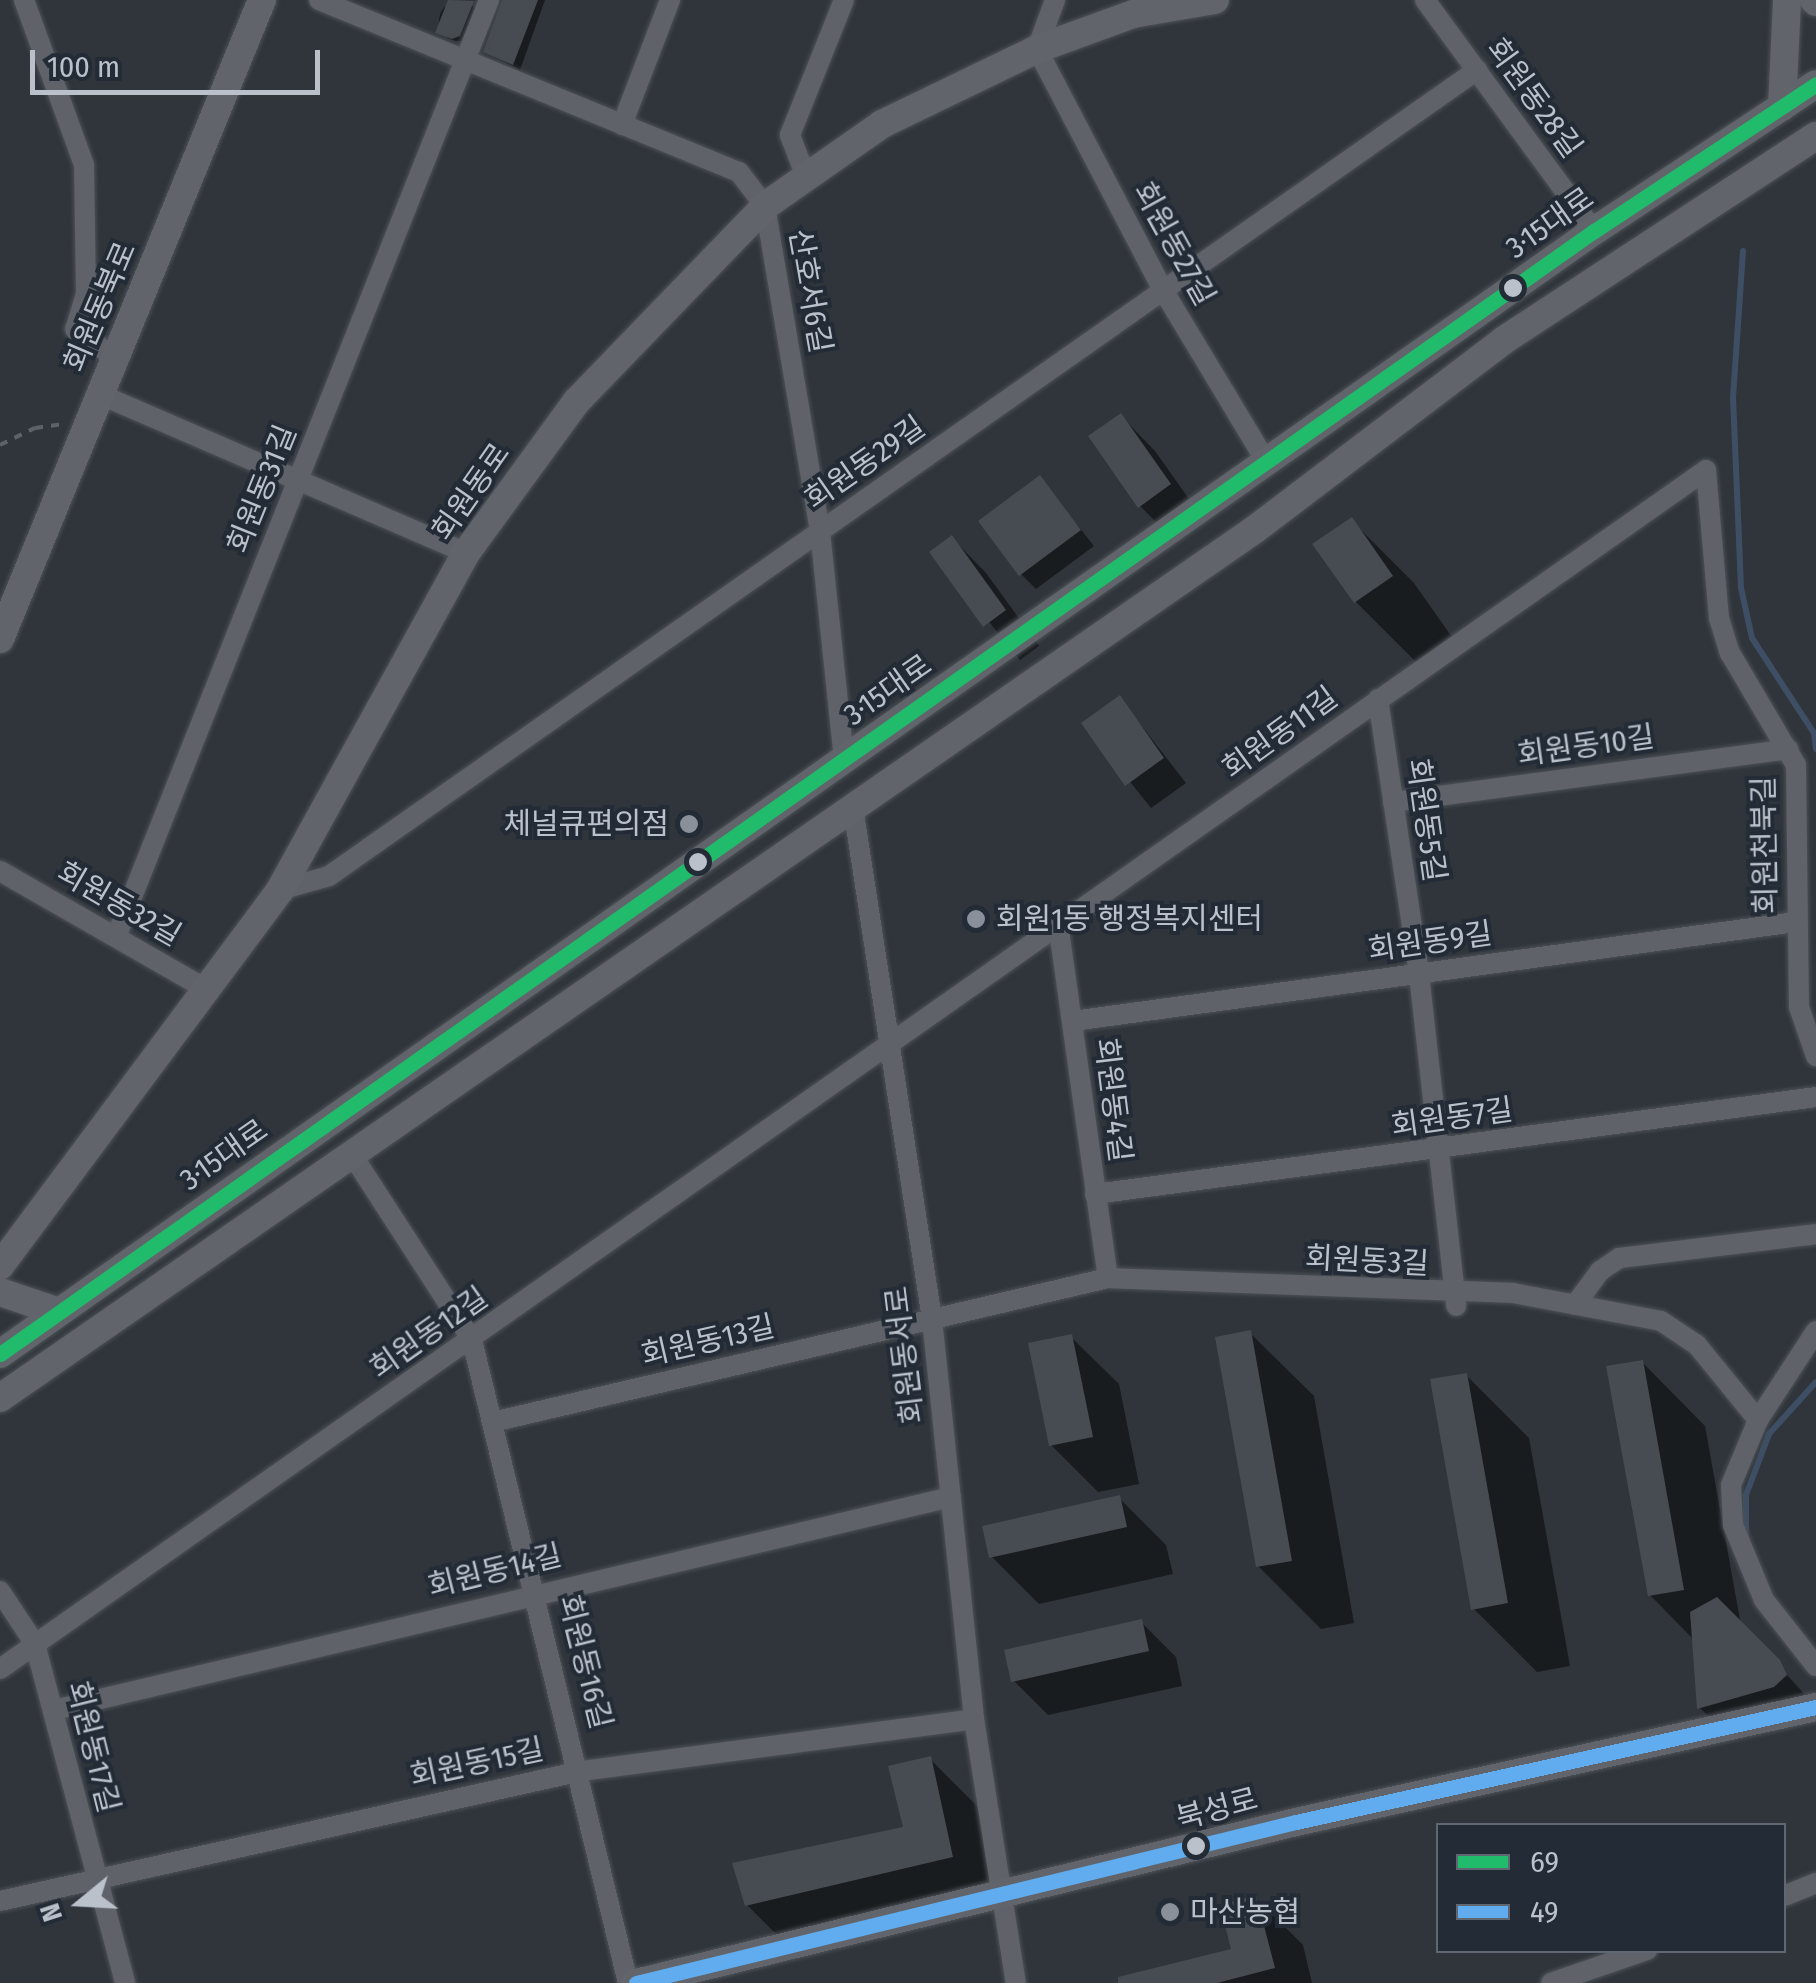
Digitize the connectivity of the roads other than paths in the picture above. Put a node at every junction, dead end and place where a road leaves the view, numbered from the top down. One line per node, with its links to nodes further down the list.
1 (24, 0): 22 (street)
2 (262, 0): 22 (main road, 회원동북로)
3 (319, 0): 12 (street, 산호서6길)
4 (489, 0): 12 (street, 회원동31길)
5 (670, 0): 16 (street)
6 (844, 0): 18 (street)
7 (1055, 0): 11 (street)
8 (1215, 0): 11 (main road, 회원동로)
9 (1426, 0): 13 (street, 회원동28길)
10 (1787, 0): 15 (main road)
11 (1037, 48): 18 (main road, 회원동로); 21 (street, 회원동27길)
12 (464, 62): 16 (street, 산호서6길); 26 (street, 회원동31길)
13 (1477, 70): 20 (street, 회원동28길); 21 (street, 회원동29길)
14 (1816, 84): 15 (main road, 3·15대로)
15 (1782, 107): 20 (main road, 3·15대로)
16 (622, 125): 19 (street, 산호서6길)
17 (1816, 136): 34 (main road)
18 (806, 177): 19 (main road, 회원동로)
19 (765, 206): 27 (street, 산호서6길); 28 (main road, 회원동로)
20 (1594, 231): 24 (main road, 3·15대로)
21 (1163, 290): 24 (street, 회원동27길); 27 (street, 회원동29길)
22 (114, 357): 23 (main road, 회원동북로)
23 (99, 394): 26 (street); 29 (main road, 회원동북로)
24 (1267, 464): 32 (main road, 3·15대로)
25 (1706, 470): 30 (street, 회원동11길); 31 (street, 회원천북길)
26 (298, 480): 28 (street); 39 (street, 회원동31길)
27 (820, 531): 32 (street, 산호서6길); 36 (street, 회원동29길)
28 (466, 553): 36 (main road, 회원동로)
29 (0, 639)
30 (1378, 699): 33 (street, 회원동5길); 38 (street, 회원동11길)
31 (1788, 749): 33 (street, 회원동10길); 37 (street, 회원천북길)
32 (844, 760): 55 (main road, 3·15대로)
33 (1392, 802): 40 (street, 회원동5길)
34 (852, 807): 43 (street, 회원동서로); 47 (main road)
35 (0, 872): 39 (street, 회원동32길)
36 (280, 890): 41 (main road, 회원동로)
37 (1796, 922): 40 (street, 회원동9길); 44 (street, 회원천북길)
38 (1059, 930): 42 (street, 회원동4길); 43 (street, 회원동11길)
39 (116, 938): 41 (street, 회원동32길)
40 (1419, 974): 42 (street, 회원동9길); 46 (street, 회원동5길)
41 (208, 990): 50 (main road, 회원동로)
42 (1073, 1022): 48 (street, 회원동4길)
43 (892, 1047): 56 (street, 회원동서로); 58 (street, 회원동12길)
44 (1816, 1056)
45 (1816, 1096): 46 (street, 회원동7길)
46 (1439, 1151): 48 (street, 회원동7길); 53 (street, 회원동5길)
47 (351, 1154): 58 (street, 회원동16길); 60 (main road)
48 (1095, 1194): 51 (street, 회원동4길)
49 (1816, 1234): 54 (street)
50 (0, 1266)
51 (1108, 1278): 53 (street, 회원동3길); 56 (street, 회원동3길)
52 (0, 1292): 55 (main road)
53 (1455, 1302): 54 (street, 회원동3길)
54 (1575, 1306): 61 (street, 회원동3길)
55 (59, 1312): 59 (main road, 3·15대로)
56 (932, 1318): 62 (street, 회원동13길); 63 (street, 회원동서로)
57 (1816, 1331): 61 (street)
58 (472, 1340): 62 (street, 회원동16길); 66 (street, 회원동12길)
59 (0, 1354)
60 (0, 1398)
61 (1758, 1420): 67 (street)
62 (497, 1421): 65 (street, 회원동16길)
63 (951, 1496): 65 (street, 회원동14길); 71 (street, 회원동서로)
64 (0, 1591): 66 (street, 회원동17길)
65 (536, 1591): 70 (street, 회원동14길); 72 (street, 회원동16길)
66 (35, 1644): 68 (street, 회원동12길); 70 (street, 회원동17길)
67 (1816, 1666)
68 (0, 1669)
69 (1816, 1707): 76 (main road, 북성로)
70 (54, 1710): 73 (street, 회원동17길)
71 (974, 1719): 72 (street, 회원동15길); 76 (street, 회원동서로)
72 (581, 1771): 73 (street, 회원동15길); 80 (street, 회원동16길)
73 (95, 1878): 77 (street, 회원동15길); 79 (street, 회원동17길)
74 (1816, 1883): 75 (street)
75 (1786, 1895)
76 (1003, 1898): 80 (main road, 북성로); 81 (street, 회원동서로)
77 (0, 1901)
78 (1638, 1953): 82 (street)
79 (125, 1983)
80 (632, 1983)
81 (1016, 1983)
82 (1550, 1983)

